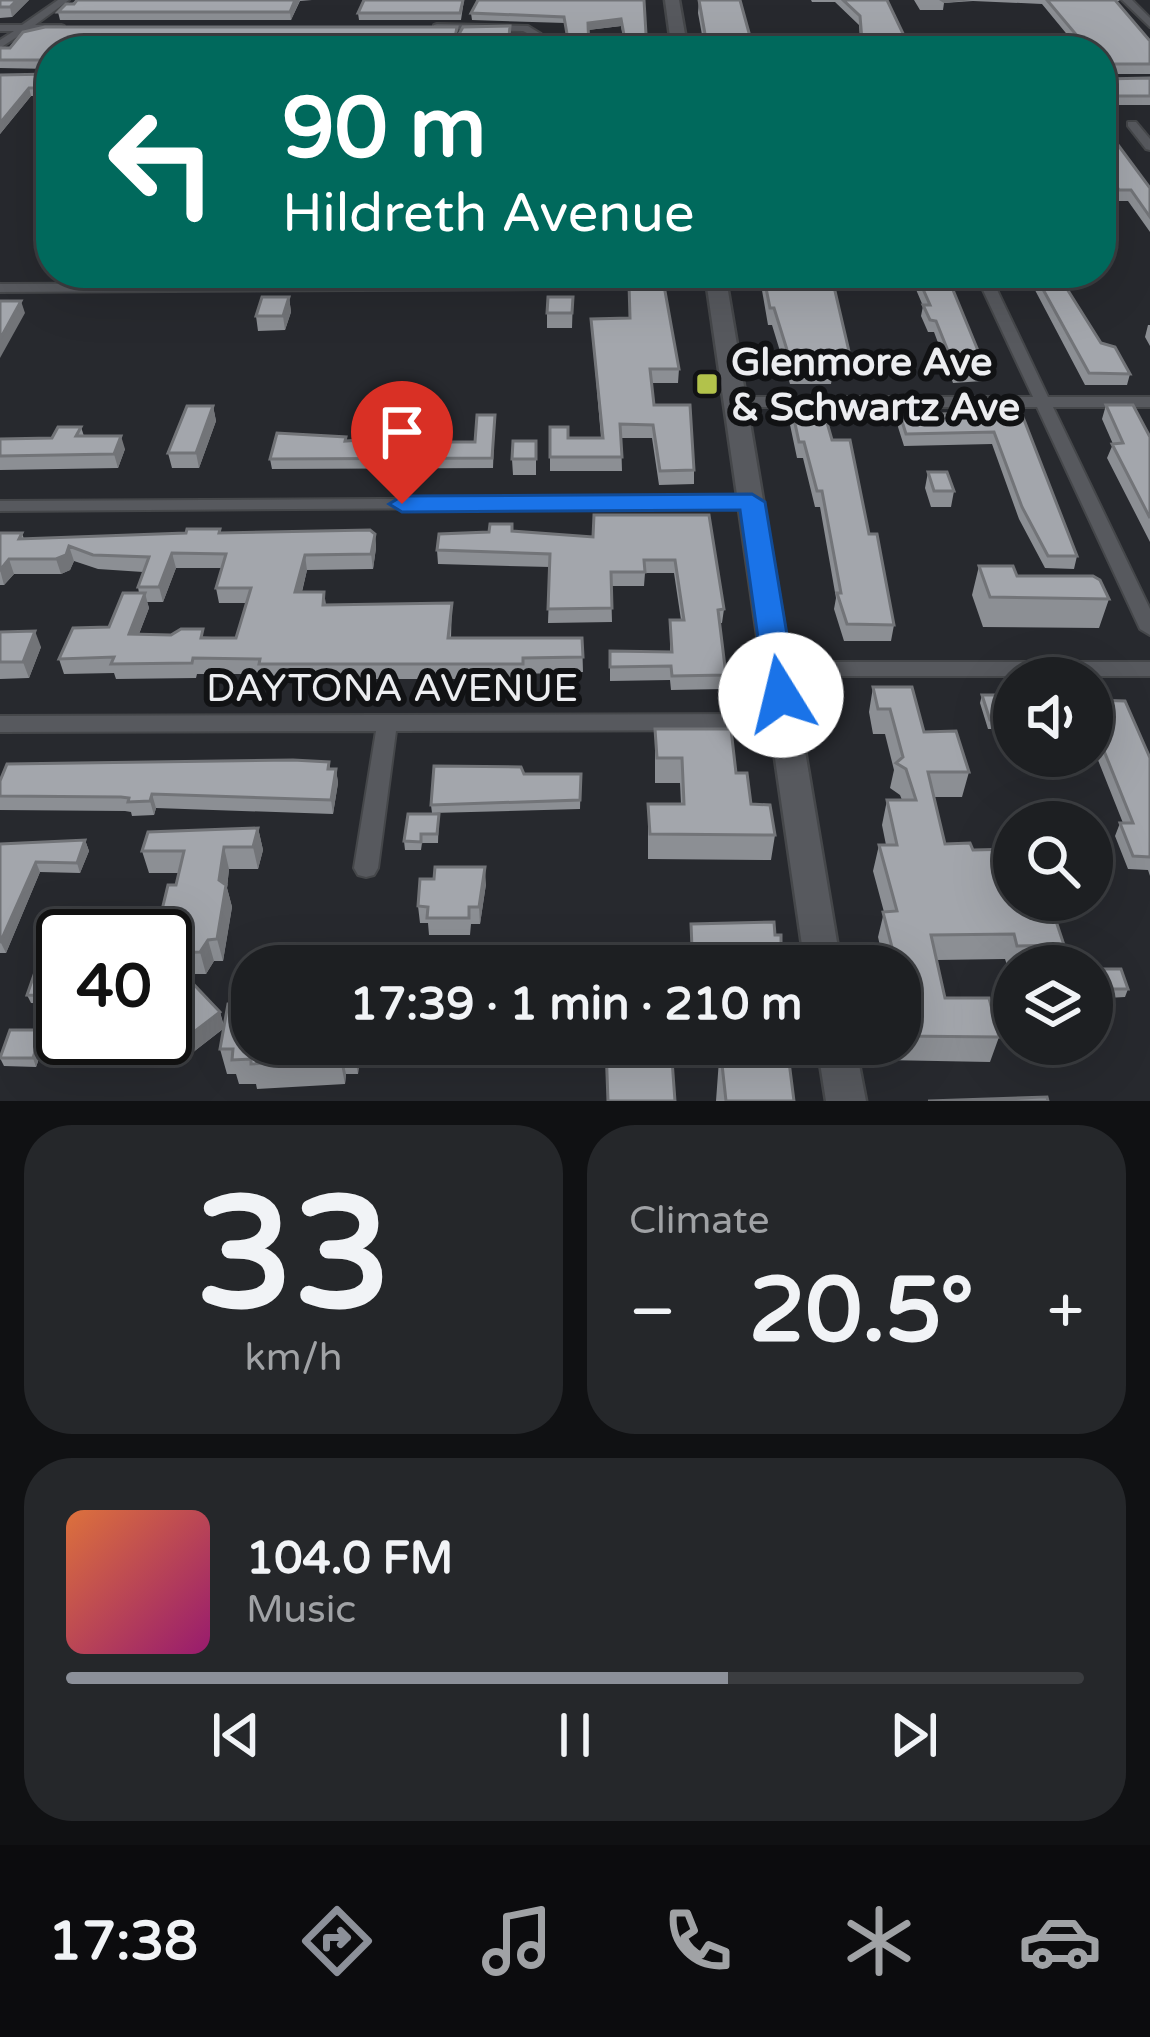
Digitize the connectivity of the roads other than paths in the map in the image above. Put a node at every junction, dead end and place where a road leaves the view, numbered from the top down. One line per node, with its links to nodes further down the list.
1 (64, 0): 6 (street)
2 (672, 0): 10 (street)
3 (1127, 0): 4 (street)
4 (1150, 24)
5 (0, 28): 6 (street)
6 (24, 28): 7 (street); 11 (street)
7 (71, 28)
8 (424, 28): 9 (street)
9 (536, 36)
10 (678, 36)
11 (0, 45)
12 (1132, 124): 13 (street)
13 (1150, 147)
14 (0, 287): 15 (street)
15 (36, 287)
16 (717, 288): 18 (street)
17 (989, 288): 19 (street)
18 (736, 402): 19 (street); 21 (street)
19 (1043, 402): 20 (street); 23 (street)
20 (1150, 402)
21 (752, 502): 22 (street); 24 (street)
22 (0, 506)
23 (1150, 629)
24 (777, 669): 25 (street); 26 (street)
25 (1150, 669)
26 (785, 722): 28 (street, DAYTONA AVENUE); 30 (street)
27 (0, 724): 28 (street, DAYTONA AVENUE)
28 (387, 724): 29 (street)
29 (366, 868)
30 (820, 945)
31 (840, 1065): 32 (street)
32 (846, 1101)

